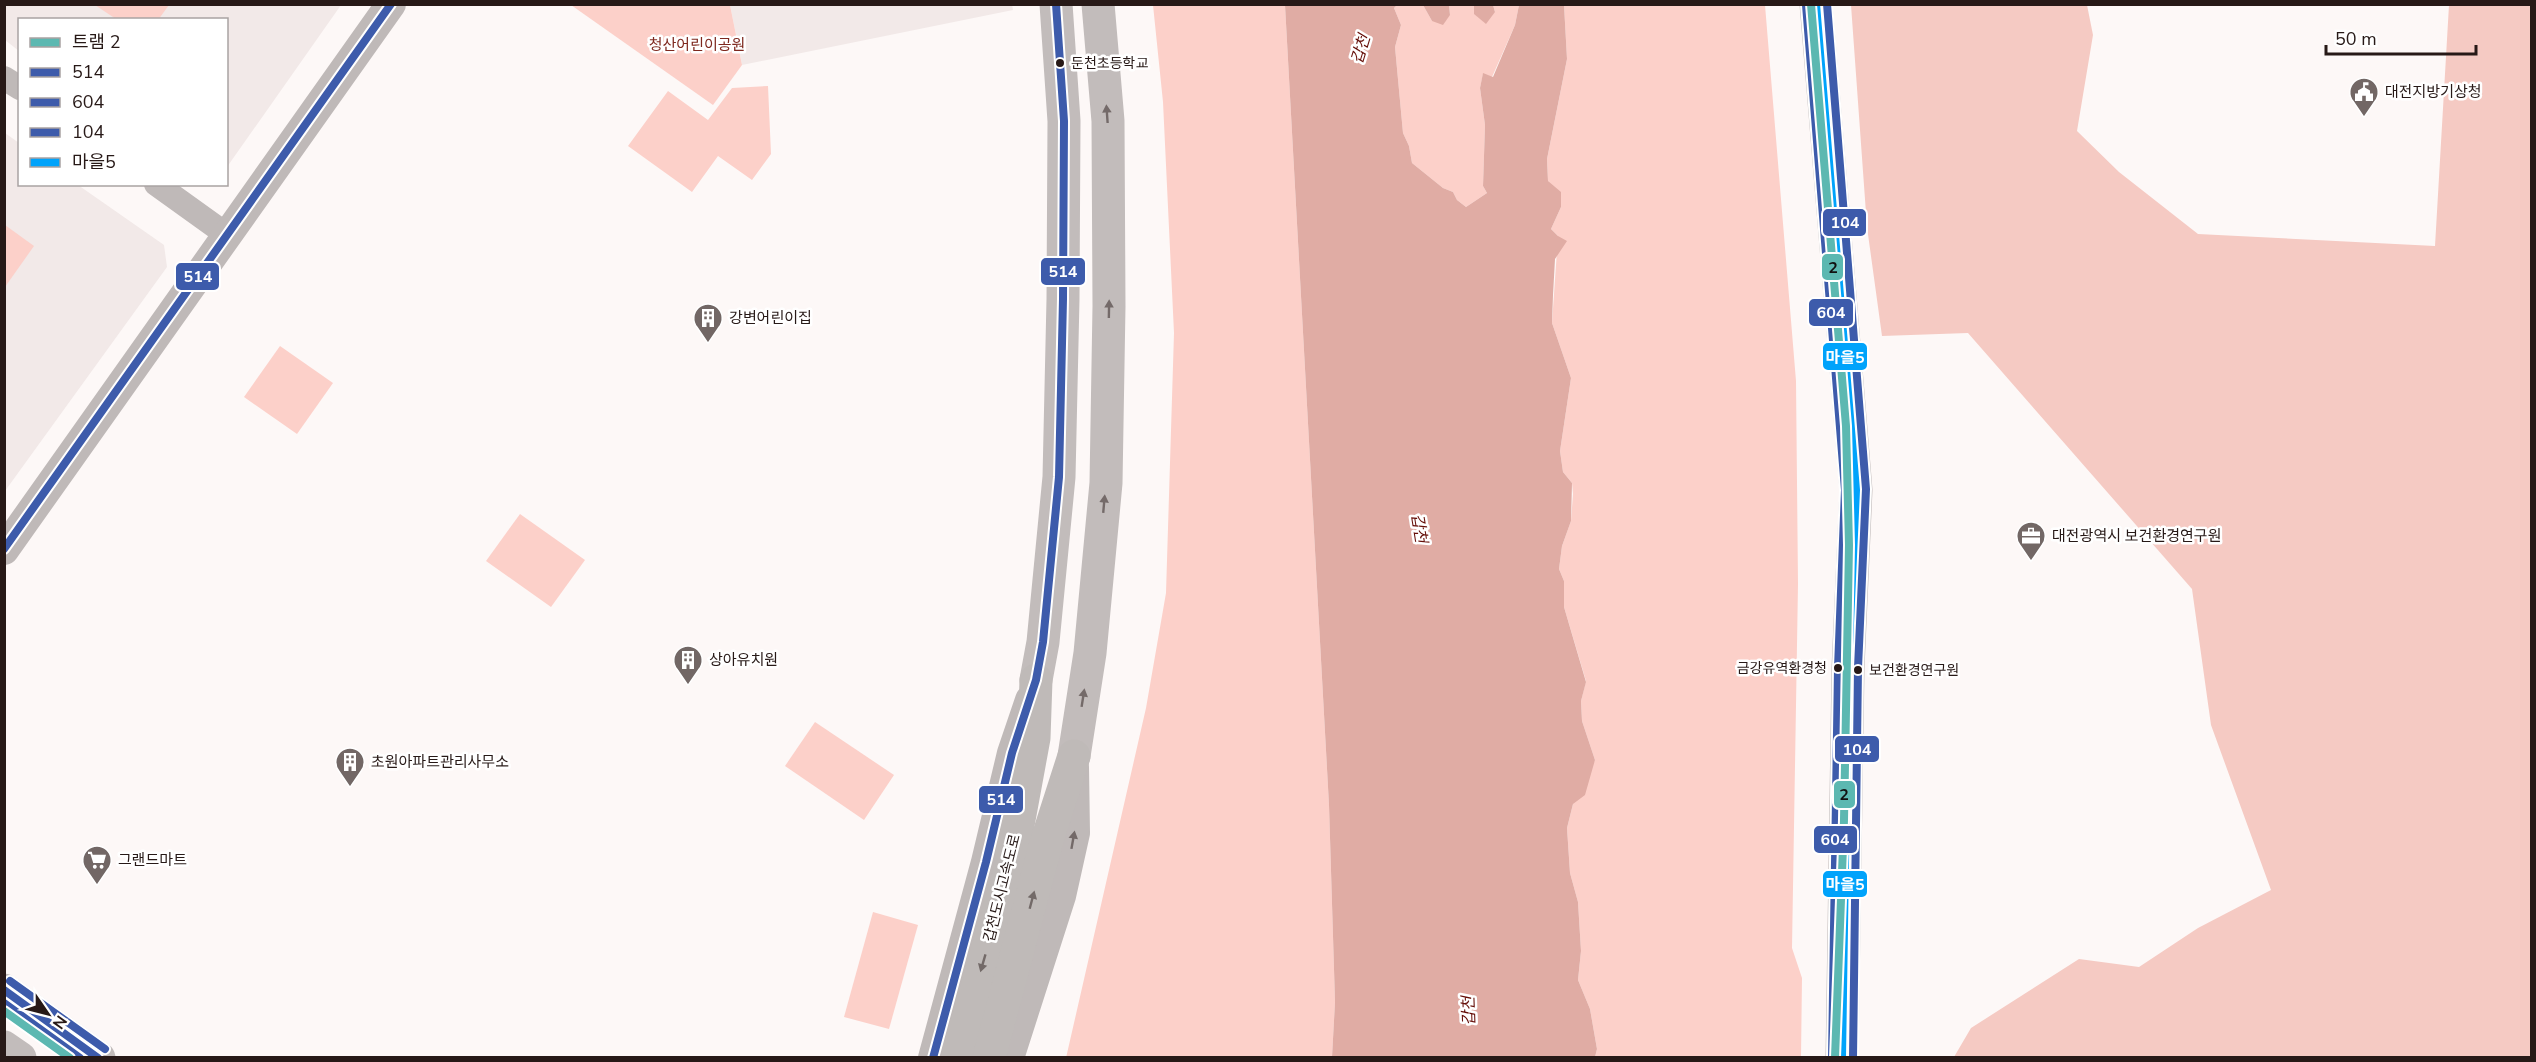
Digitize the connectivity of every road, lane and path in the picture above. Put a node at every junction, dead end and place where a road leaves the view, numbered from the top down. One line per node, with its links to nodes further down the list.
1 (391, 4): 8 (street)
2 (1056, 4): 10 (main road)
3 (1098, 4): 11 (main road, one-way to 3)
4 (1816, 4): 20 (main road)
5 (4, 78): 6 (street)
6 (18, 87)
7 (159, 186): 8 (street)
8 (227, 235): 9 (street)
9 (4, 550)
10 (1036, 680): 16 (street); 17 (highway, 갑천도시고속도로, one-way to 17)
11 (1074, 756): 18 (highway, one-way to 11); 19 (street, one-way to 11)
12 (4, 990): 15 (main road)
13 (4, 1047): 14 (main road)
14 (20, 1058)
15 (99, 1058)
16 (933, 1058)
17 (957, 1058)
18 (989, 1058)
19 (1009, 1058)
20 (1842, 1058)

